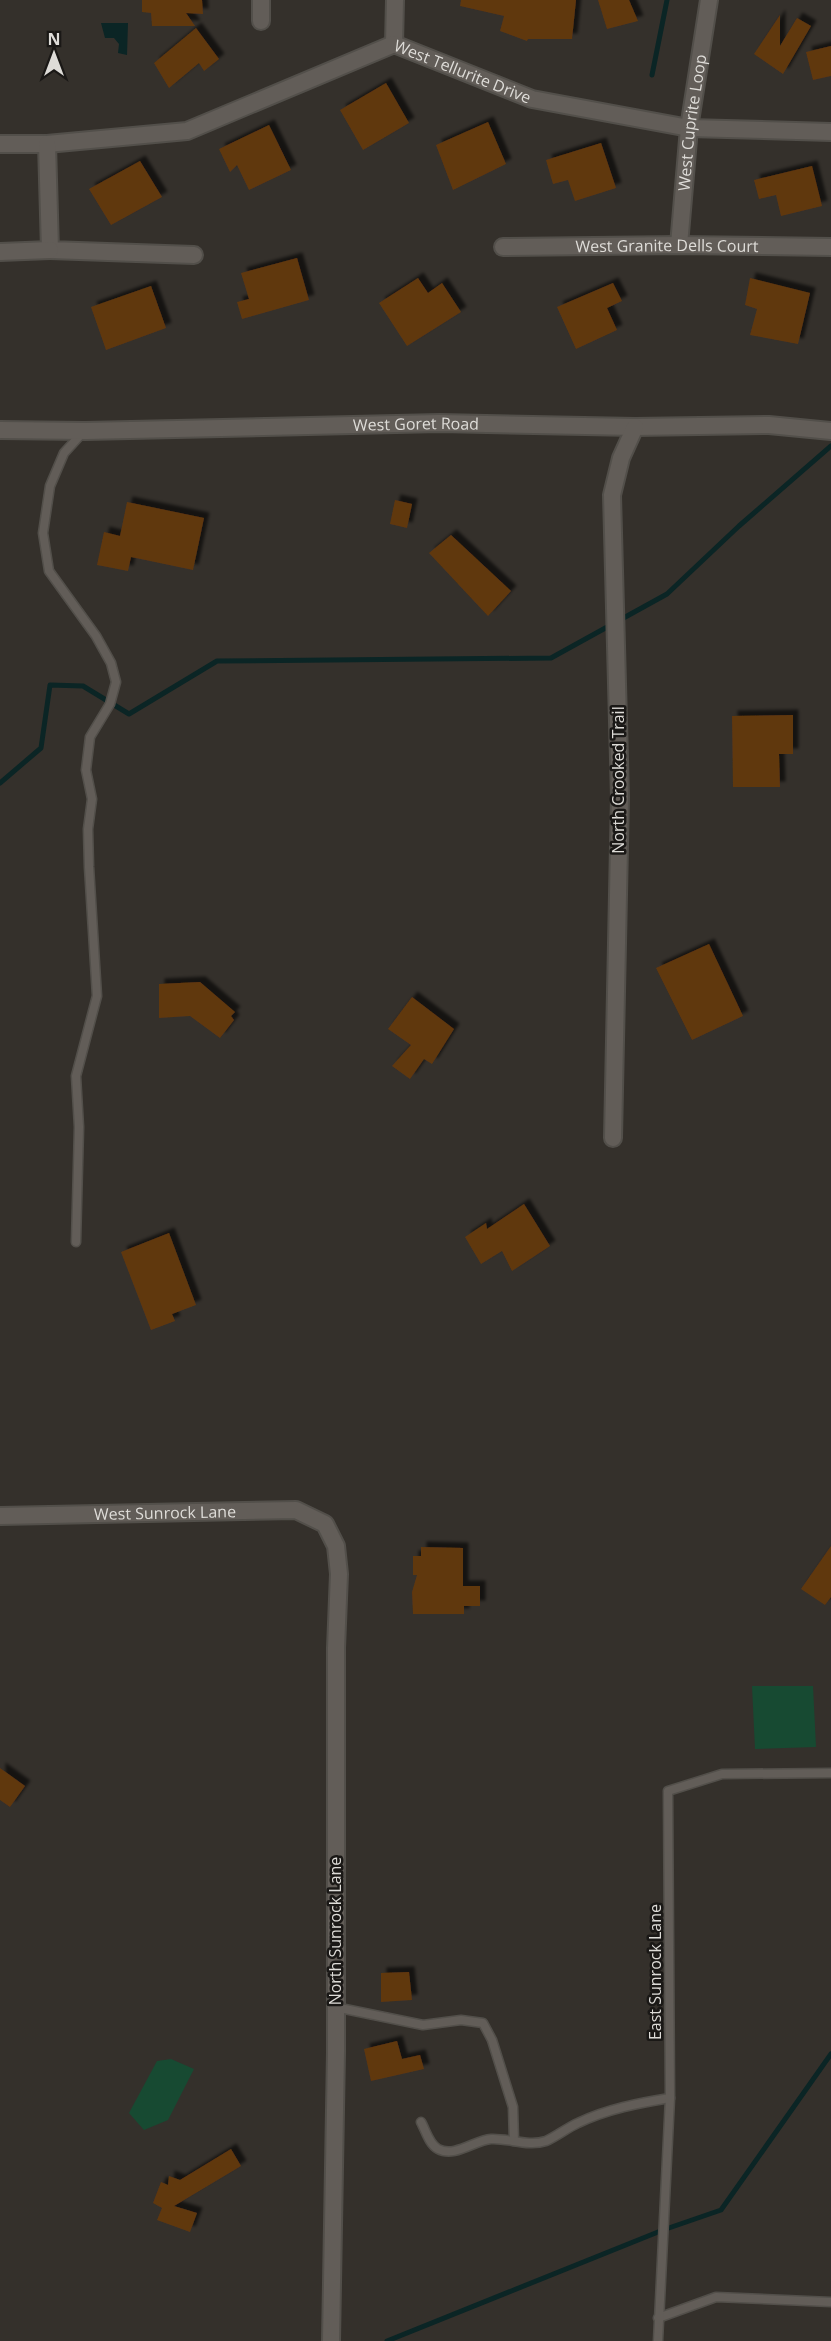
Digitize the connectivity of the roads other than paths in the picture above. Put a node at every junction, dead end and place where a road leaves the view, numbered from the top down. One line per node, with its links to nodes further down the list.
1 (261, 0): 4 (street)
2 (395, 0): 5 (street)
3 (709, 0): 6 (street, West Cuprite Loop)
4 (261, 21)
5 (394, 44): 6 (street, West Tellurite Drive); 9 (street, West Tellurite Drive)
6 (689, 129): 7 (street, West Tellurite Drive); 10 (street, West Cuprite Loop)
7 (831, 132)
8 (0, 144): 9 (street, West Tellurite Drive)
9 (47, 144): 13 (street)
10 (679, 245): 11 (street, West Granite Dells Court); 12 (street, West Granite Dells Court)
11 (503, 247)
12 (831, 247)
13 (50, 250): 14 (street); 15 (street)
14 (0, 252)
15 (194, 255)
16 (635, 427): 18 (street, West Goret Road); 19 (street, West Goret Road); 20 (street, North Crooked Trail)
17 (0, 430): 18 (street, West Goret Road)
18 (85, 431): 21 (lane)
19 (831, 431)
20 (613, 1138)
21 (76, 1242)
22 (0, 1516): 23 (street, West Sunrock Lane)
23 (325, 1524): 25 (street, North Sunrock Lane)
24 (831, 1773): 26 (lane, East Sunrock Lane)
25 (335, 2007): 28 (lane); 31 (street, North Sunrock Lane)
26 (670, 2098): 28 (lane); 30 (lane, East Sunrock Lane)
27 (421, 2122): 28 (lane)
28 (514, 2141)
29 (831, 2302): 30 (lane)
30 (658, 2318): 32 (lane, East Sunrock Lane)
31 (331, 2341)
32 (658, 2341)

